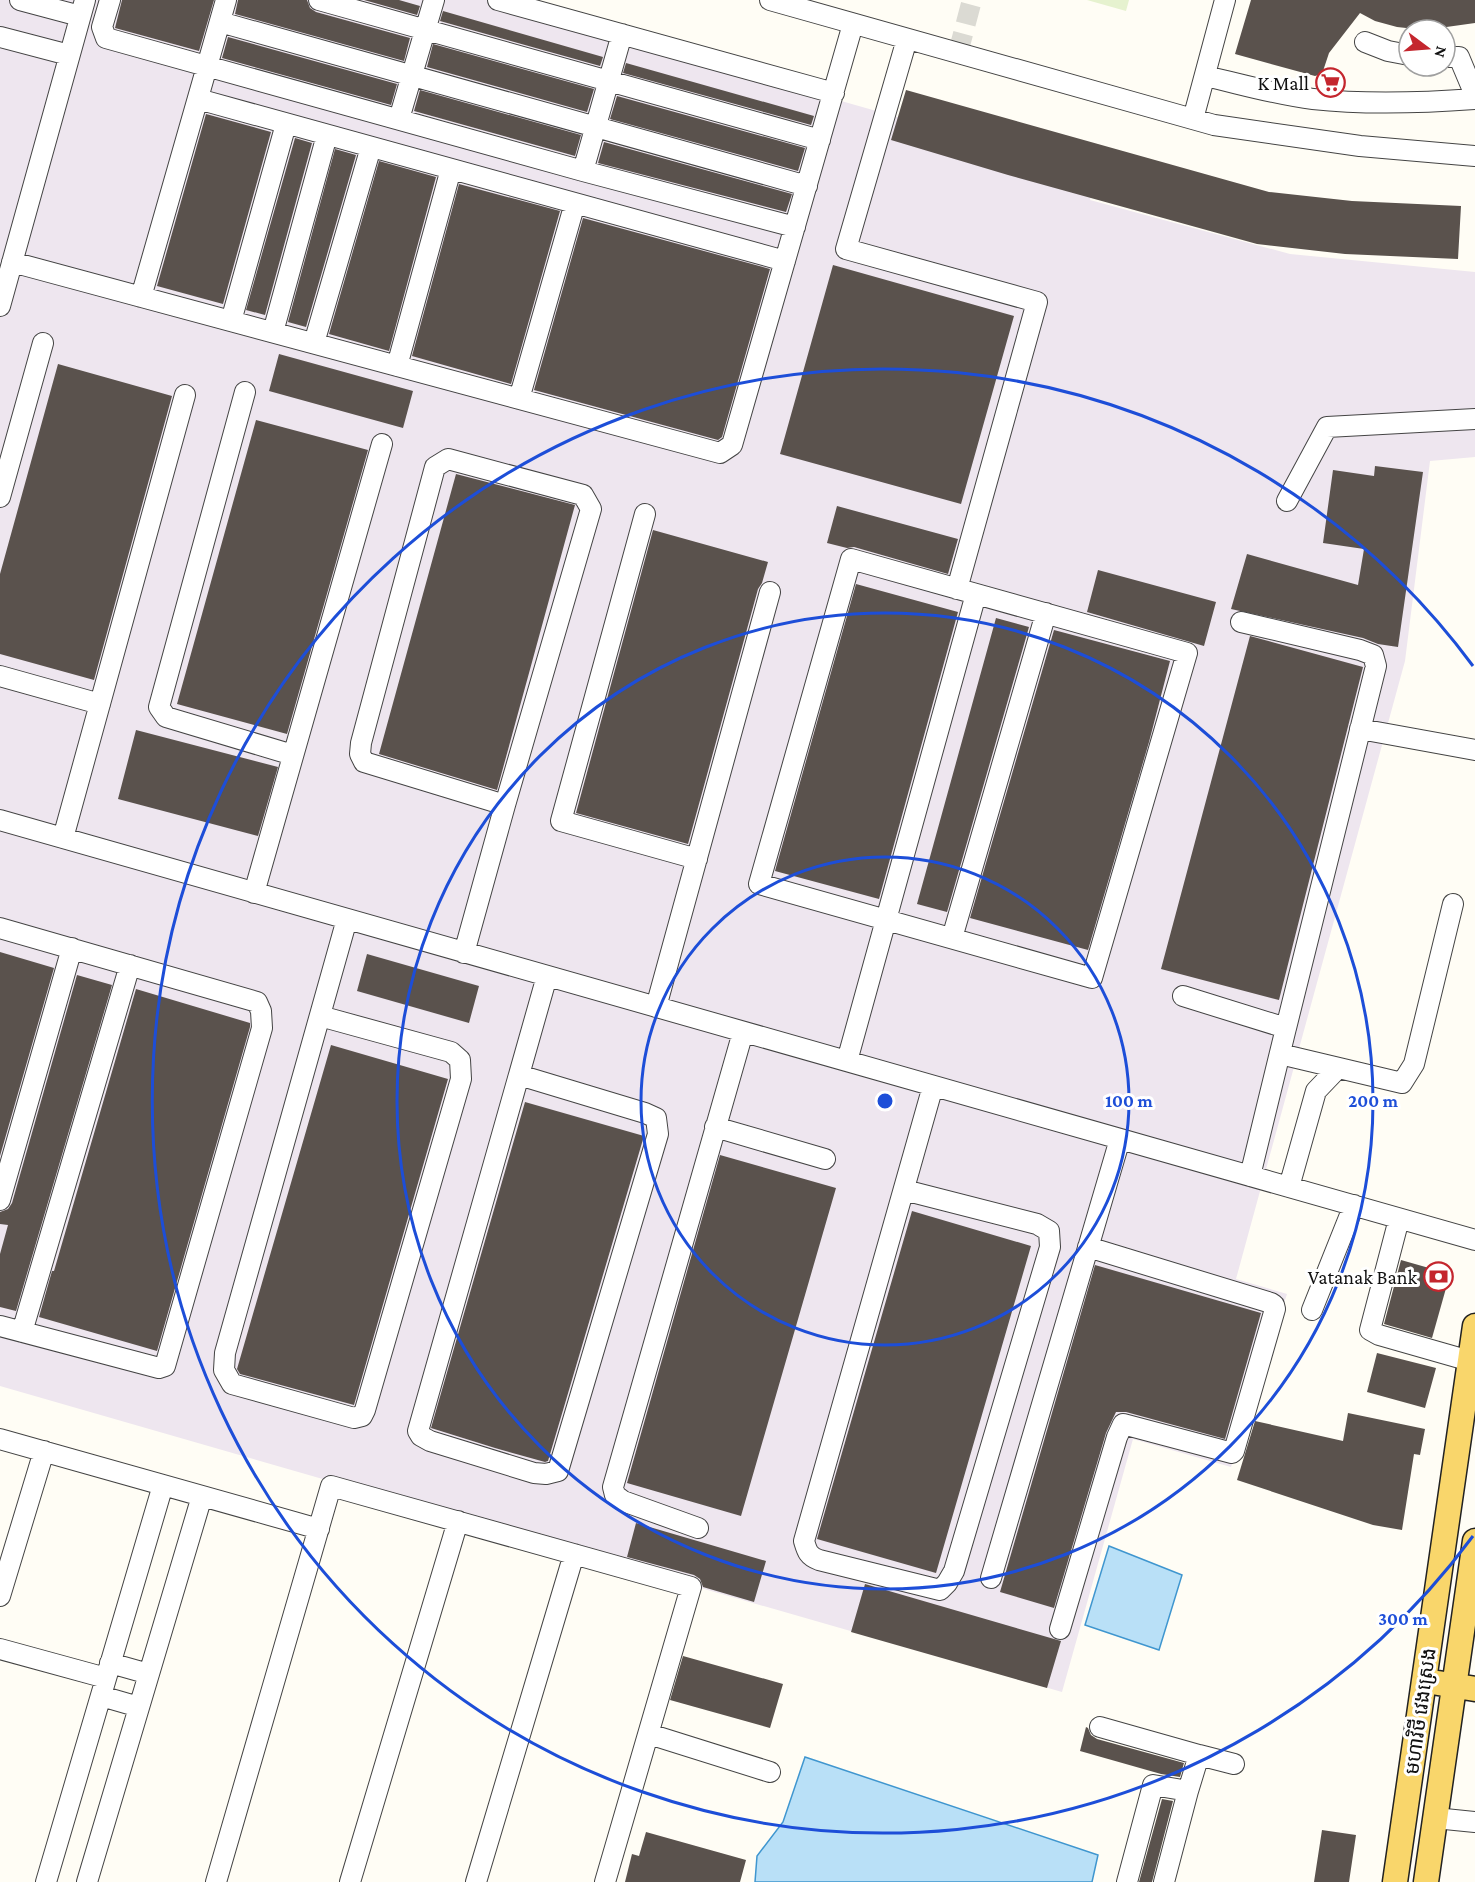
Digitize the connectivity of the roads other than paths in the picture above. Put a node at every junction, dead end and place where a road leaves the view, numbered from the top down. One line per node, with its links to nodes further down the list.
1 (20, 0): 10 (street)
2 (110, 0): 21 (street)
3 (226, 0): 11 (street)
4 (319, 0): 13 (street)
5 (434, 0): 13 (street)
6 (498, 0): 14 (street)
7 (770, 0): 9 (street)
8 (1225, 0): 23 (street)
9 (799, 4): 12 (street)
10 (82, 8): 19 (street)
11 (220, 22): 21 (street); 22 (street)
12 (853, 24): 16 (street); 25 (street)
13 (426, 30): 22 (street); 24 (street)
14 (622, 34): 24 (street); 25 (street)
15 (0, 37): 19 (street)
16 (907, 39): 29 (street); 58 (street)
17 (1365, 42): 18 (street)
18 (1397, 53)
19 (69, 56): 42 (street)
20 (1457, 57): 26 (street)
21 (208, 65): 27 (street); 28 (street)
22 (412, 76): 28 (street); 31 (street)
23 (1205, 76): 26 (street); 29 (street)
24 (609, 81): 31 (street); 33 (street)
25 (834, 93): 33 (street)
26 (1475, 97)
27 (198, 99): 30 (street); 43 (street)
28 (399, 119): 37 (street)
29 (1193, 119): 35 (street)
30 (286, 124): 32 (street); 45 (street)
31 (596, 128): 37 (street); 38 (street)
32 (327, 135): 34 (street); 46 (street)
33 (820, 140): 38 (street)
34 (371, 147): 36 (street); 48 (street)
35 (1475, 156)
36 (451, 169): 39 (street); 49 (street)
37 (583, 171): 40 (street)
38 (807, 186): 40 (street)
39 (575, 203): 41 (street); 52 (street)
40 (795, 227): 41 (street)
41 (785, 261): 52 (street)
42 (12, 262): 43 (street); 44 (street)
43 (141, 297): 45 (street)
44 (0, 306)
45 (231, 321): 46 (street)
46 (273, 332): 48 (street)
47 (43, 343): 55 (street)
48 (315, 343): 49 (street)
49 (397, 366): 52 (street)
50 (245, 392): 66 (street)
51 (186, 395): 63 (street)
52 (519, 399)
53 (1475, 419): 56 (street)
54 (382, 444): 66 (street)
55 (0, 497)
56 (1287, 501)
57 (645, 514): 70 (street)
58 (967, 591): 60 (street); 74 (street); 74 (street)
59 (770, 592): 70 (street)
60 (1046, 614): 76 (street); 76 (street)
61 (1241, 622): 64 (street)
62 (0, 676): 63 (street)
63 (100, 704): 69 (street)
64 (1360, 729): 65 (street); 84 (street)
65 (1475, 750)
66 (293, 755): 71 (street)
67 (505, 806): 67 (street); 78 (street)
68 (0, 820): 69 (street)
69 (63, 838): 71 (street)
70 (697, 859): 82 (street)
71 (254, 892): 73 (street)
72 (1454, 904): 88 (street)
73 (347, 919): 78 (street); 83 (street)
74 (887, 920): 76 (street); 87 (street)
75 (0, 928): 77 (street)
76 (952, 938)
77 (72, 948): 79 (street); 97 (street)
78 (464, 952): 80 (street)
79 (130, 965): 105 (street); 105 (street)
80 (547, 976): 82 (street); 89 (street)
81 (1183, 996): 84 (street)
82 (656, 1007): 85 (street)
83 (320, 1016): 83 (street)
84 (1286, 1028): 86 (street)
85 (743, 1032): 87 (street); 91 (street)
86 (1280, 1054): 88 (street); 94 (street)
87 (847, 1061): 90 (street)
88 (1338, 1068): 95 (street)
89 (519, 1075): 89 (street)
90 (933, 1086): 92 (street); 96 (street)
91 (715, 1127): 93 (street); 112 (street)
92 (1120, 1139): 94 (street); 101 (street)
93 (825, 1159)
94 (1250, 1176): 95 (street)
95 (1289, 1187): 98 (street)
96 (904, 1190): 96 (street)
97 (0, 1200)
98 (1354, 1205): 99 (street); 102 (street)
99 (1400, 1218): 100 (street); 106 (street)
100 (1475, 1240)
101 (1088, 1247): 116 (street); 119 (street)
102 (1312, 1310)
103 (0, 1326): 105 (street)
104 (1475, 1326): 106 (main road, មហាវិថី វេងស្រេង)
105 (21, 1332)
106 (1470, 1361): 121 (main road, មហាវិថី វេងស្រេង)
107 (0, 1438): 108 (street)
108 (44, 1451): 109 (street); 117 (street)
109 (163, 1485): 110 (street); 124 (street)
110 (202, 1496): 113 (street); 123 (street)
111 (458, 1521): 113 (street); 115 (street); 139 (street)
112 (698, 1528)
113 (319, 1529): 138 (street)
114 (1475, 1541): 118 (main road, មហាវិថី វេងស្រេង)
115 (574, 1554): 129 (street); 140 (street)
116 (991, 1578)
117 (0, 1596)
118 (1470, 1615): 122 (main road, មហាវិថី វេងស្រេង)
119 (1060, 1629)
120 (0, 1649): 124 (street)
121 (1429, 1650): 122 (main road); 125 (main road, មហាវិថី វេងស្រេង)
122 (1467, 1657): 126 (main road, មហាវិថី វេងស្រេង)
123 (149, 1674): 124 (street); 127 (street)
124 (106, 1679): 127 (street); 136 (street)
125 (1424, 1681): 126 (main road); 144 (main road, មហាវិថី វេងស្រេង)
126 (1465, 1687): 134 (main road, មហាវិថី វេងស្រេង)
127 (139, 1707): 137 (street)
128 (1100, 1727): 130 (street)
129 (649, 1734): 132 (street); 141 (street)
130 (1199, 1755): 131 (street); 133 (street)
131 (1234, 1764)
132 (770, 1772)
133 (1188, 1791): 142 (street); 143 (street)
134 (1436, 1818): 135 (street); 145 (main road, មហាវិថី វេងស្រេង)
135 (1475, 1822)
136 (46, 1882)
137 (87, 1882)
138 (216, 1882)
139 (350, 1882)
140 (476, 1882)
141 (605, 1882)
142 (1127, 1882)
143 (1164, 1882)
144 (1395, 1882)
145 (1426, 1882)

